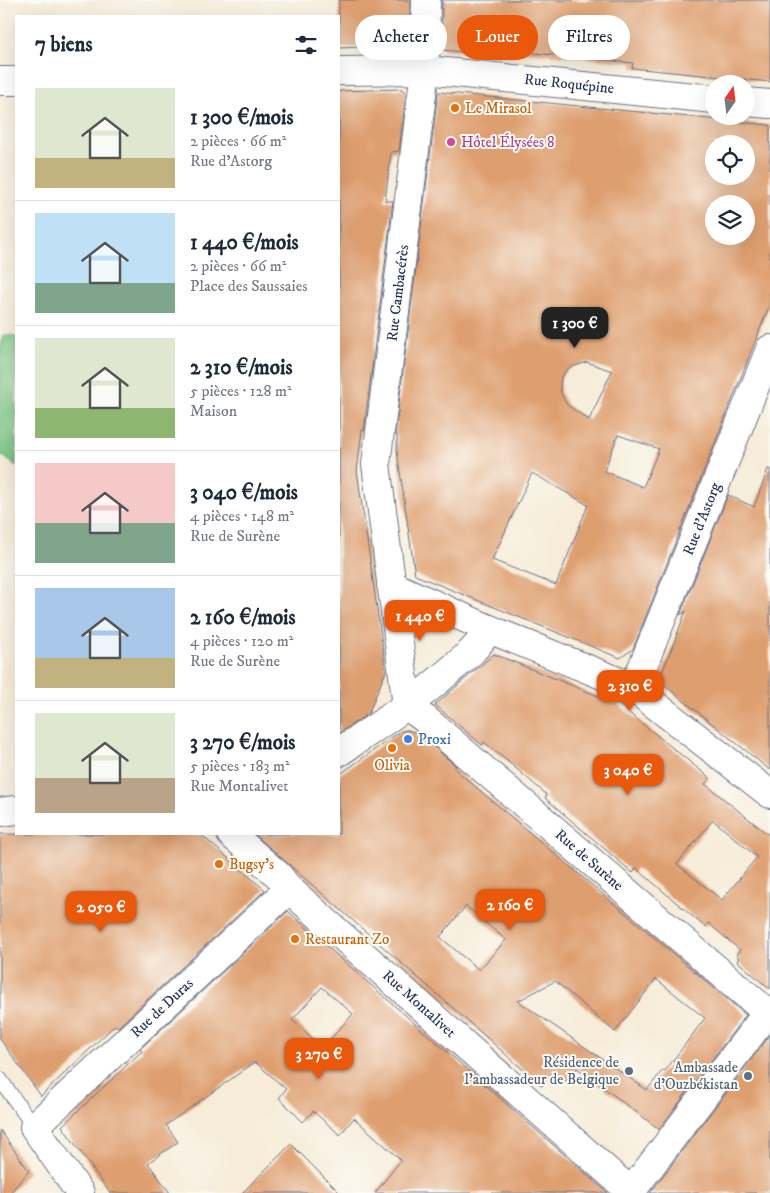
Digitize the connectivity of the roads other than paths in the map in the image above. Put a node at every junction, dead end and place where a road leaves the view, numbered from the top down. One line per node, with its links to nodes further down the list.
1 (426, 0): 2 (street, Rue Cambacérès)
2 (425, 70): 3 (street, Rue Roquépine); 6 (street, Rue Roquépine); 10 (street, Rue Cambacérès)
3 (340, 71)
4 (0, 81): 5 (street)
5 (15, 81)
6 (705, 97)
7 (755, 103): 8 (street)
8 (770, 104)
9 (770, 349): 12 (street, Rue d'Astorg)
10 (391, 585): 11 (street); 13 (street, Rue Cambacérès)
11 (489, 629): 12 (street); 13 (street)
12 (632, 687): 15 (street)
13 (407, 706): 14 (street); 20 (street, Rue de Surène)
14 (340, 751)
15 (770, 794)
16 (15, 810): 17 (street)
17 (0, 812)
18 (233, 835): 19 (street, Rue Montalivet)
19 (289, 889): 22 (street, Rue de Duras); 24 (street, Rue Montalivet)
20 (768, 1014): 24 (street)
21 (0, 1079): 22 (lane)
22 (34, 1126): 23 (street)
23 (71, 1189)
24 (630, 1193)

